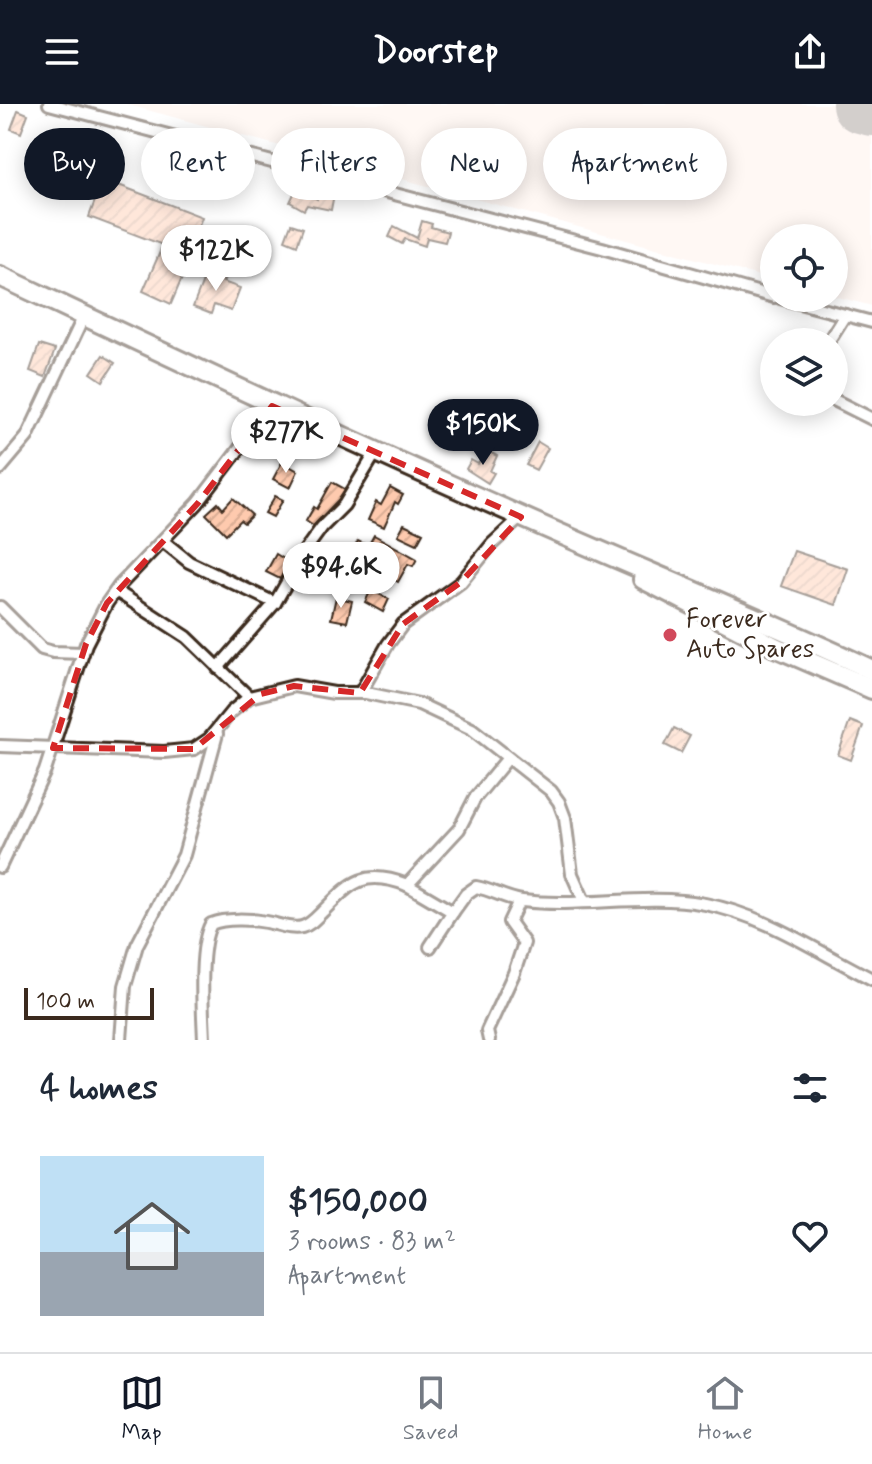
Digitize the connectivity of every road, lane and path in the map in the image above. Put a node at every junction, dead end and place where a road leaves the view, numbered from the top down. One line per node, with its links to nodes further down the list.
1 (49, 104): 3 (street)
2 (0, 276): 6 (highway)
3 (760, 292)
4 (834, 312): 5 (street)
5 (845, 315): 7 (street); 8 (street)
6 (84, 316): 9 (highway); 13 (street)
7 (872, 322)
8 (837, 328)
9 (272, 406): 12 (highway); 16 (street)
10 (848, 407): 11 (street)
11 (872, 419)
12 (376, 452): 14 (highway); 18 (street)
13 (0, 469)
14 (521, 517): 15 (highway); 24 (street)
15 (574, 540): 22 (highway); 23 (highway)
16 (163, 541): 17 (street); 18 (street)
17 (116, 591): 20 (street); 21 (street)
18 (275, 603): 21 (street)
19 (0, 607): 20 (street)
20 (83, 653): 28 (street)
21 (218, 668): 25 (street)
22 (872, 670)
23 (872, 689)
24 (360, 693): 25 (street); 29 (street)
25 (249, 697): 26 (street)
26 (218, 728): 28 (street); 37 (street)
27 (0, 746): 28 (street)
28 (53, 748): 30 (street)
29 (508, 758): 31 (street); 33 (street)
30 (0, 867)
31 (407, 885): 34 (street); 38 (street)
32 (519, 901): 33 (street); 34 (street); 39 (street)
33 (584, 901): 36 (street)
34 (453, 912): 35 (street)
35 (430, 947)
36 (872, 979)
37 (121, 1040)
38 (204, 1040)
39 (489, 1040)

